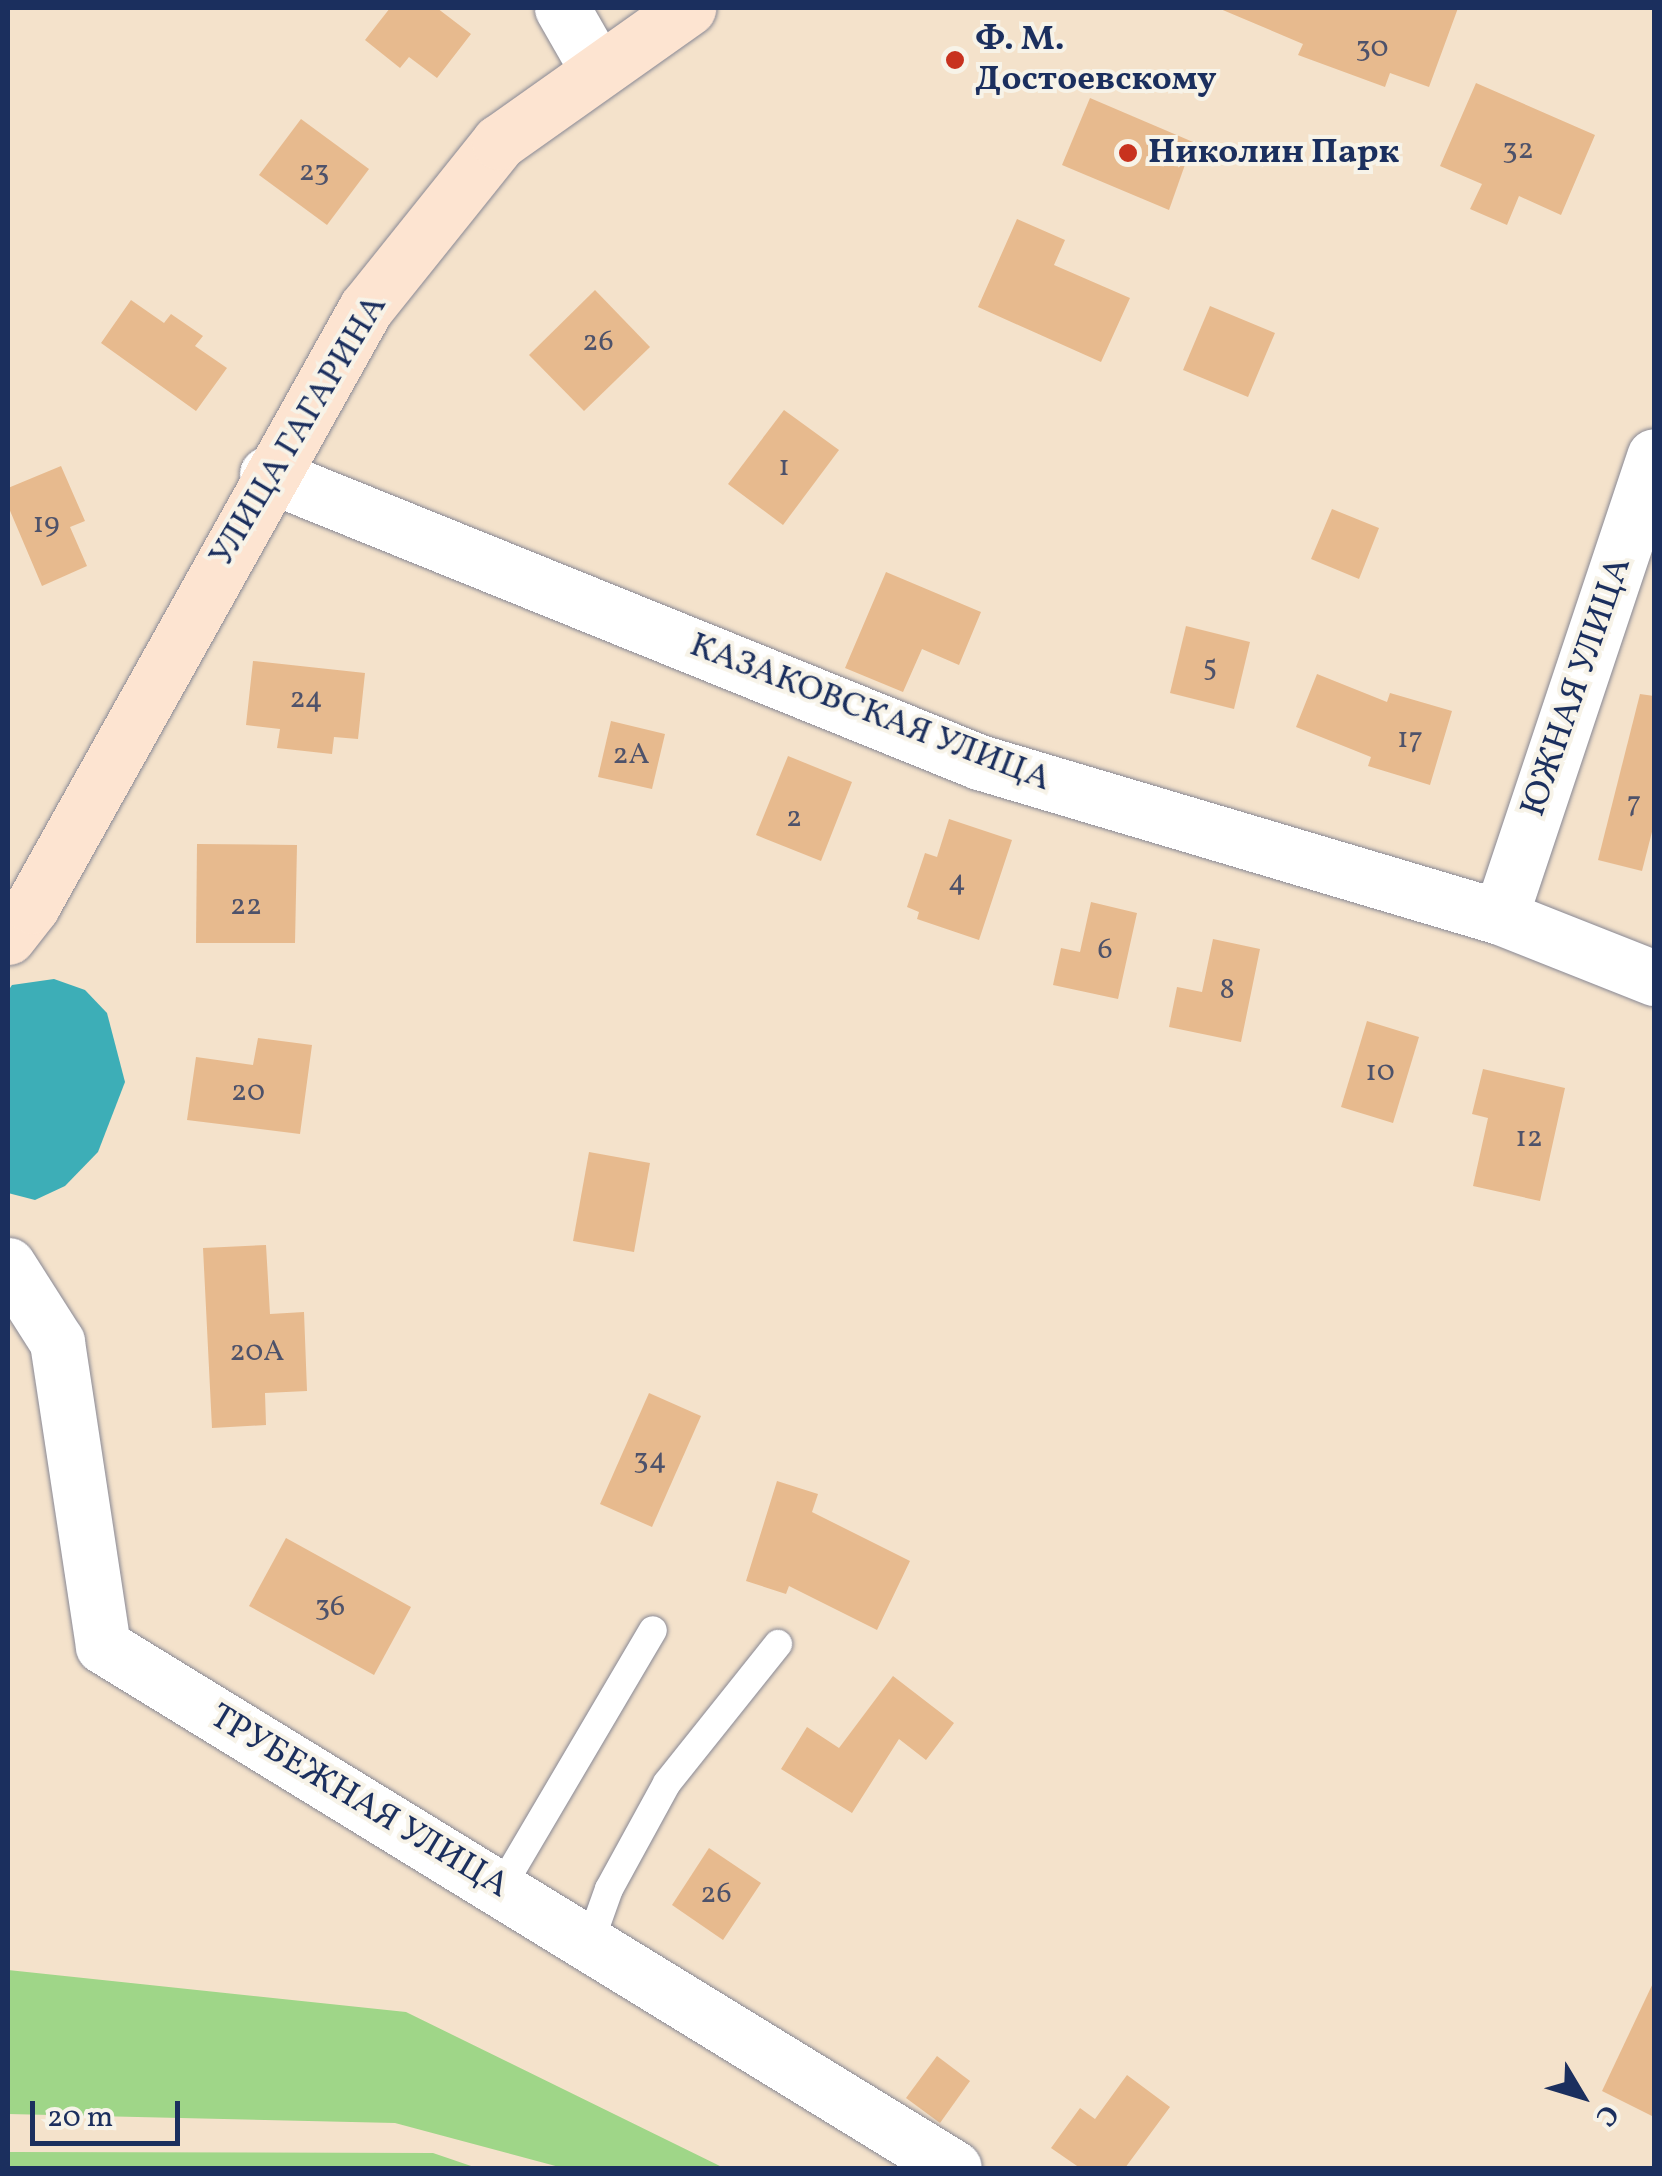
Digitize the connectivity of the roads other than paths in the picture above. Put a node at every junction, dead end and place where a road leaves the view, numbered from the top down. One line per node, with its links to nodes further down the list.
1 (562, 8): 3 (street)
2 (688, 8): 3 (street, УЛИЦА ГАГАРИНА)
3 (596, 69): 5 (street, УЛИЦА ГАГАРИНА)
4 (1654, 456): 6 (street, ЮЖНАЯ УЛИЦА)
5 (267, 474): 6 (street, КАЗАКОВСКАЯ УЛИЦА); 7 (street, УЛИЦА ГАГАРИНА)
6 (1500, 917): 8 (street, КАЗАКОВСКАЯ УЛИЦА)
7 (8, 936)
8 (1654, 978)
9 (8, 1265): 12 (street, ТРУБЕЖНАЯ УЛИЦА)
10 (652, 1630): 12 (lane)
11 (778, 1644): 13 (lane)
12 (501, 1888): 13 (street, ТРУБЕЖНАЯ УЛИЦА)
13 (590, 1942): 14 (street, ТРУБЕЖНАЯ УЛИЦА)
14 (954, 2168)

